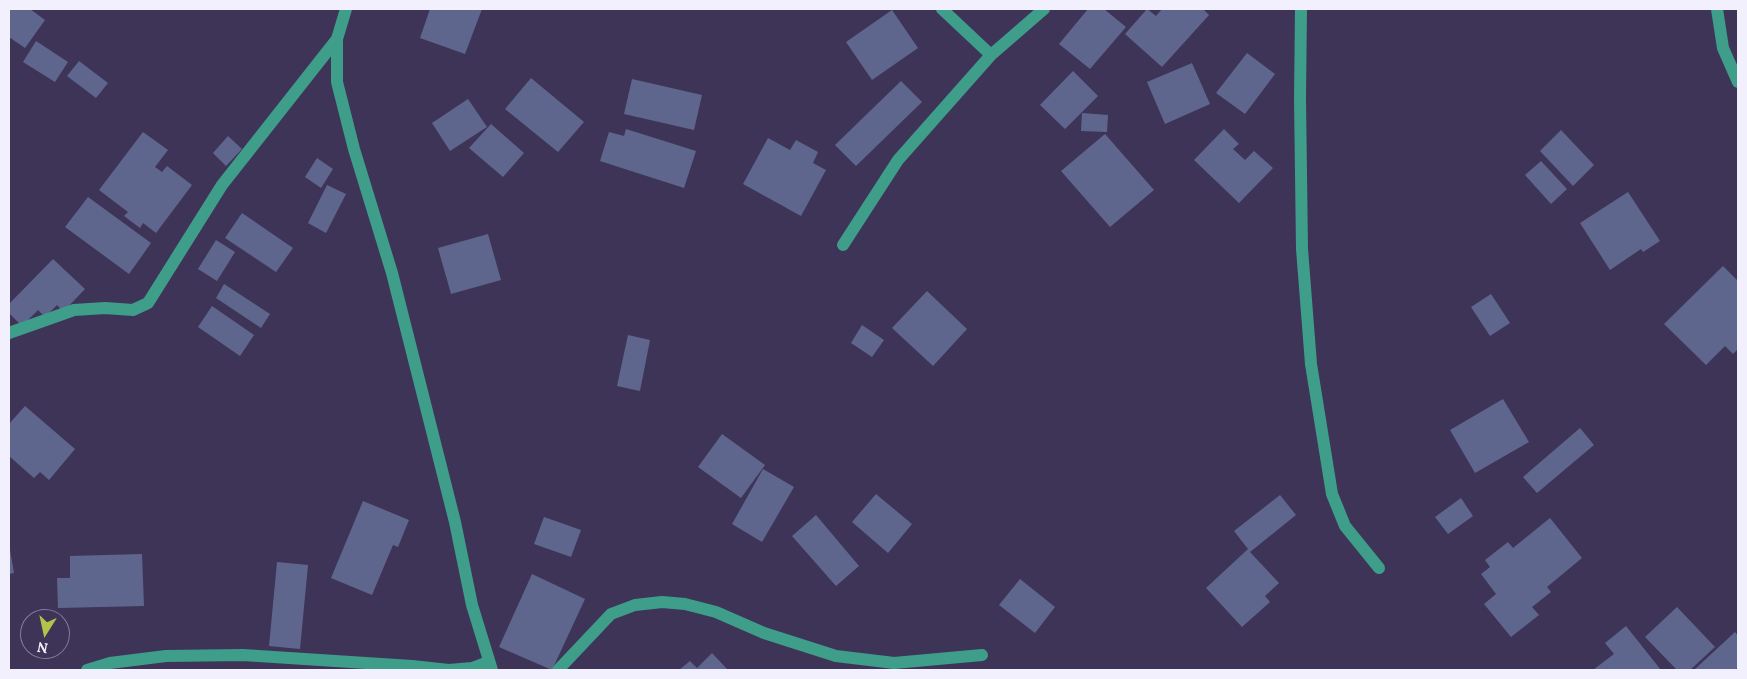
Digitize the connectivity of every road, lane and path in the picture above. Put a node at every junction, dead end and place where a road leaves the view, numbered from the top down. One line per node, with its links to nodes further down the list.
1 (346, 9): 6 (street)
2 (942, 9): 7 (street)
3 (1044, 9): 7 (street)
4 (1301, 9): 11 (street)
5 (1717, 9): 8 (street)
6 (337, 39): 10 (street); 13 (street)
7 (991, 55): 9 (street)
8 (1738, 82)
9 (843, 245)
10 (9, 333)
11 (1379, 568)
12 (982, 655): 15 (street)
13 (490, 666): 14 (street)
14 (88, 670)
15 (558, 670)

